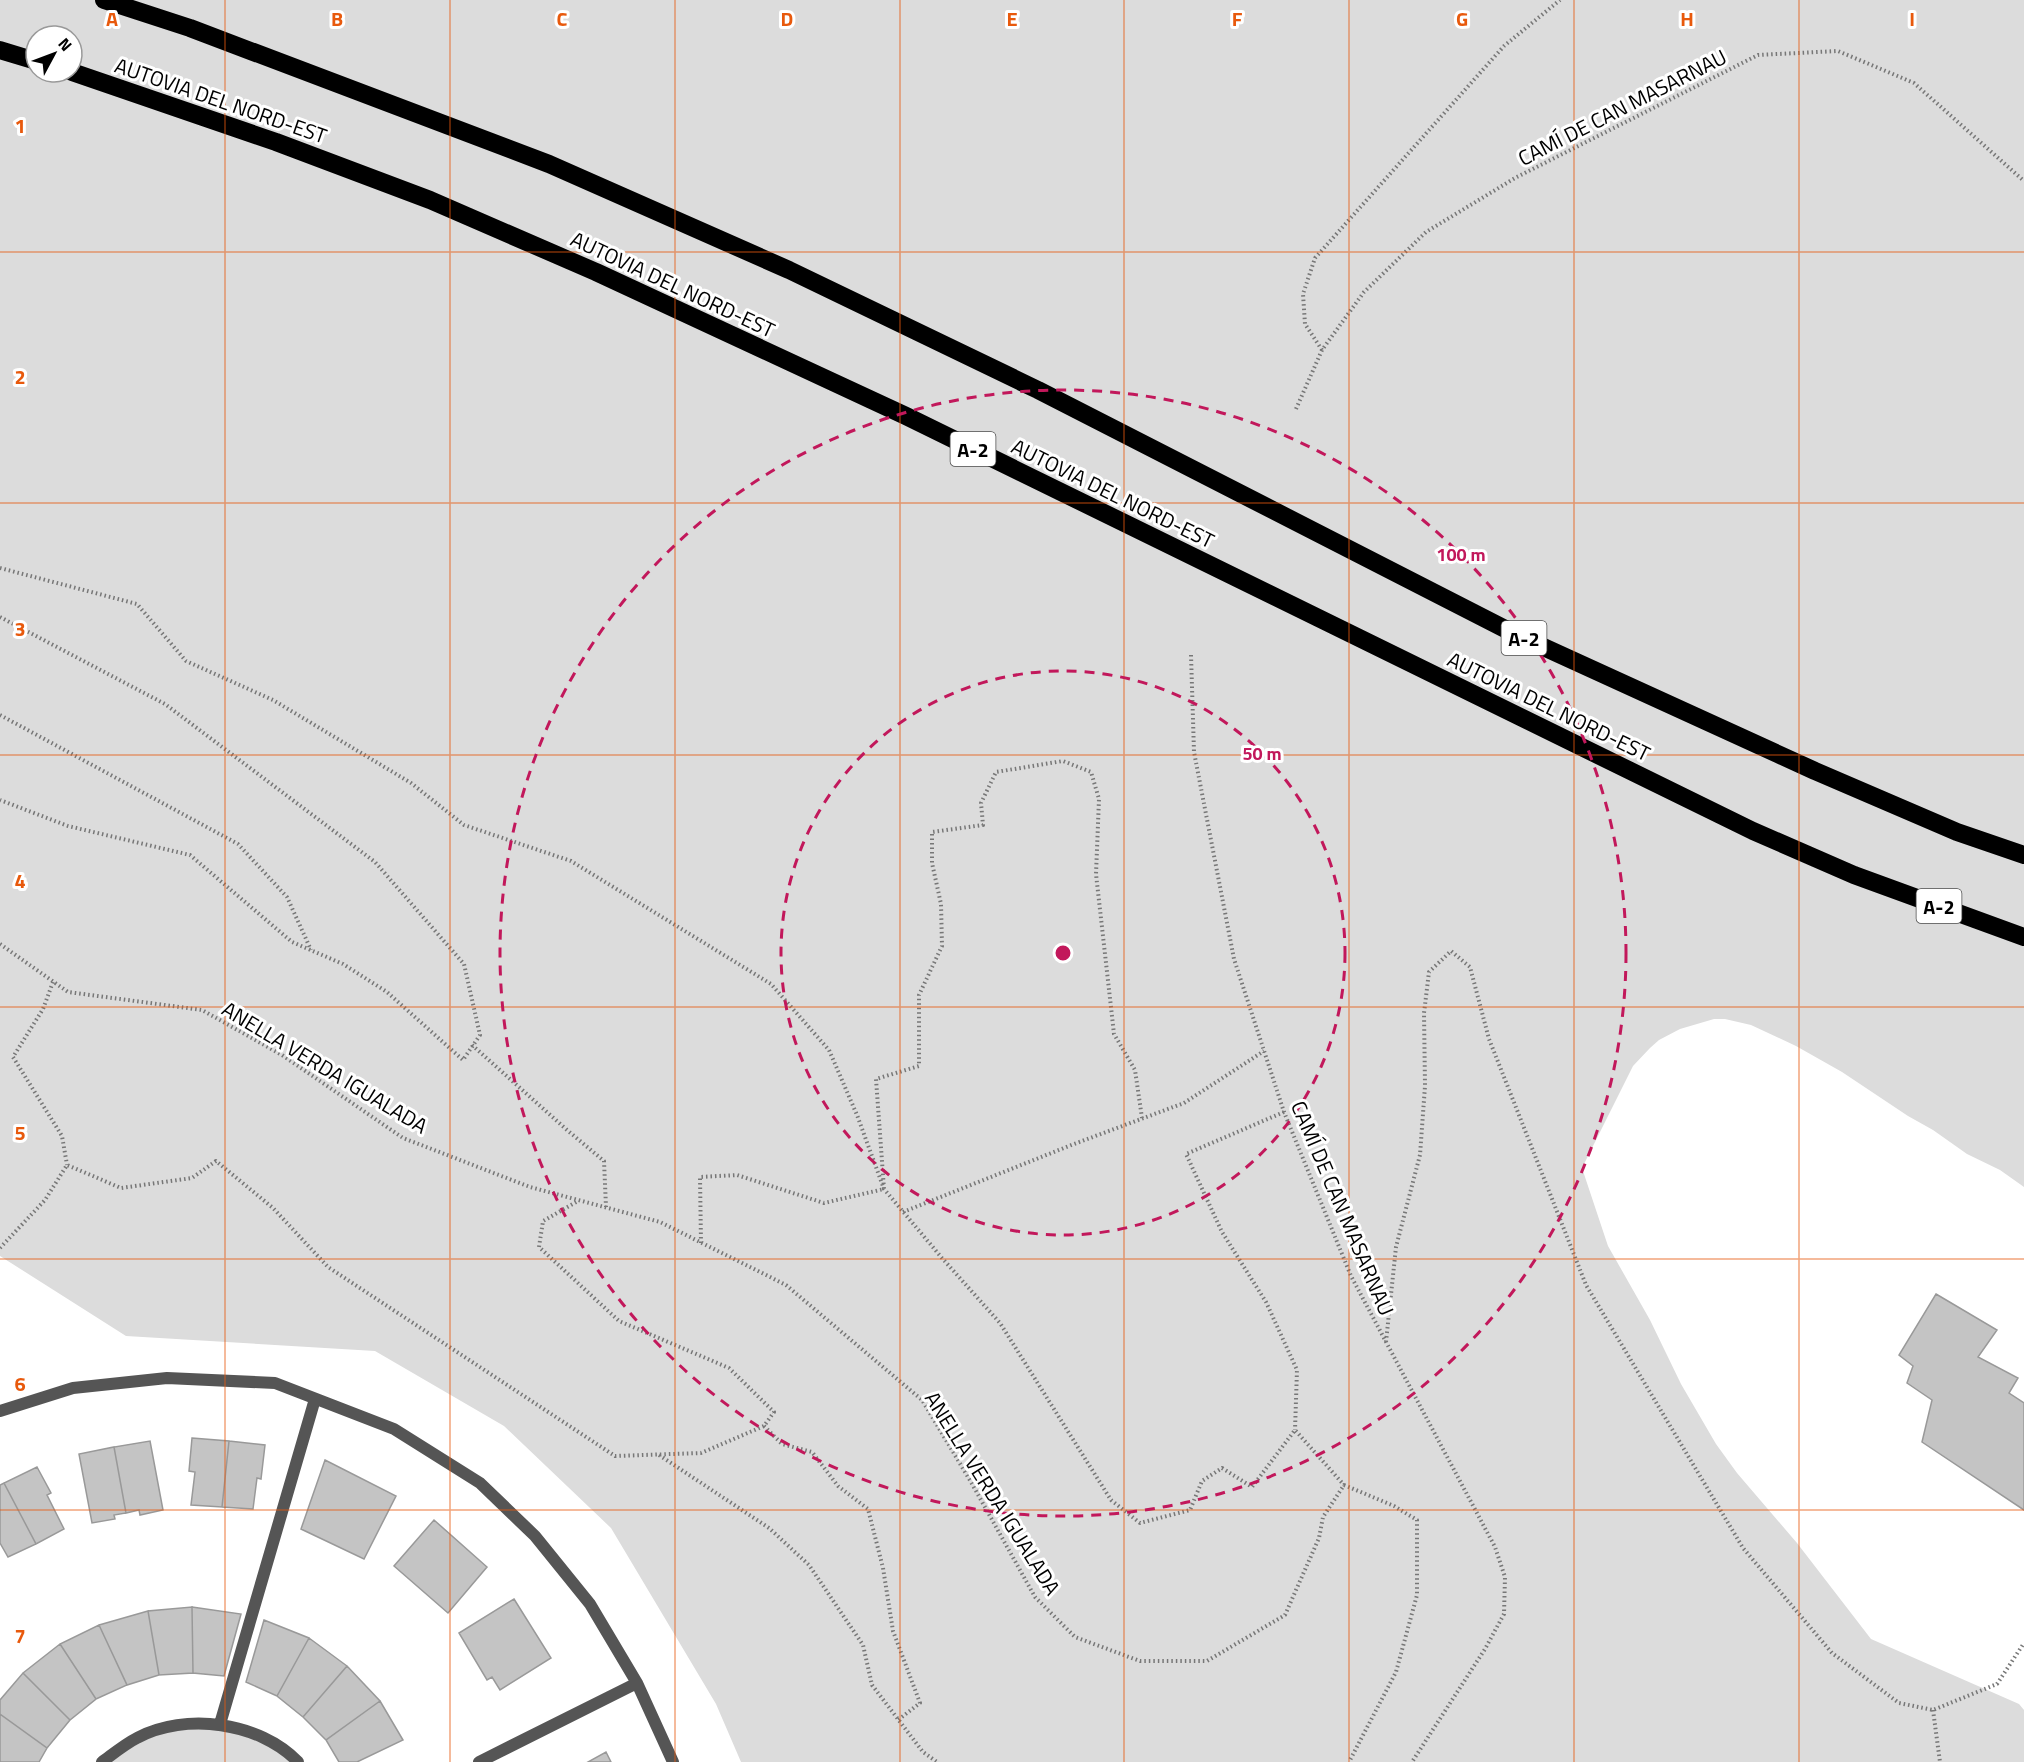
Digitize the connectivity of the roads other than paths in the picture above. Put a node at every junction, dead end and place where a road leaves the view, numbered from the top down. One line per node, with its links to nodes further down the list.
1 (104, 0): 5 (highway, A-2)
2 (0, 50): 3 (highway)
3 (24, 57)
4 (84, 76): 6 (highway, AUTOVIA DEL NORD-EST / A-2)
5 (2024, 855)
6 (2024, 937)
7 (315, 1399): 8 (street); 9 (street); 10 (street)
8 (0, 1411)
9 (637, 1683): 13 (street); 14 (street)
10 (220, 1724): 11 (street); 12 (street)
11 (102, 1762)
12 (298, 1762)
13 (479, 1762)
14 (674, 1762)

